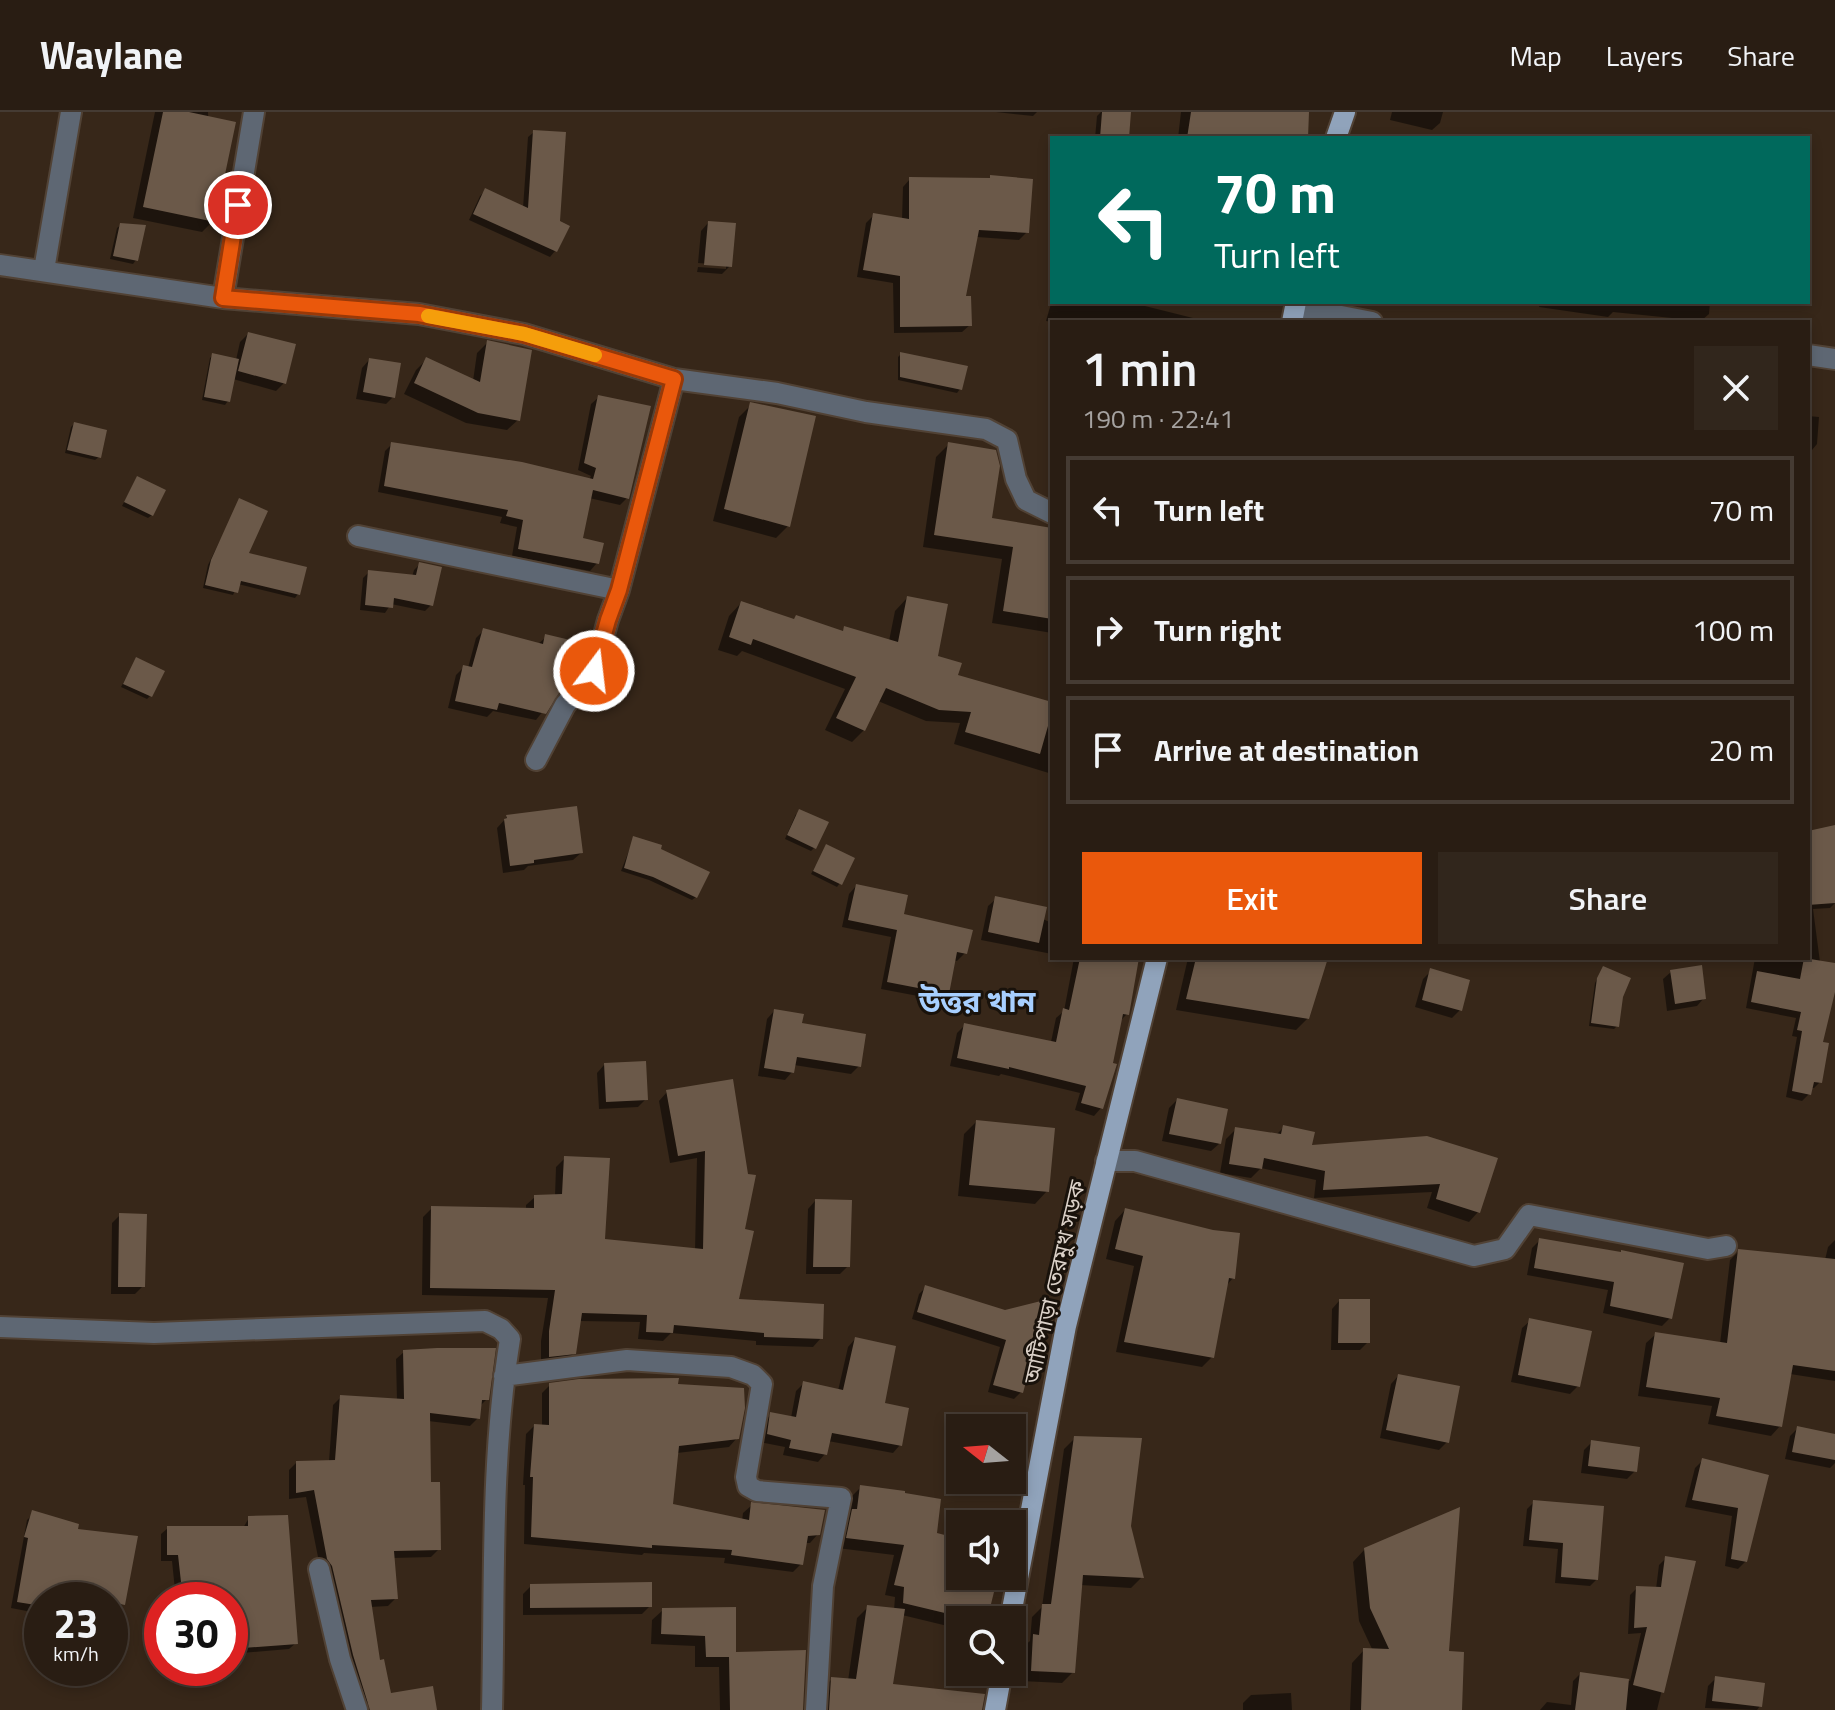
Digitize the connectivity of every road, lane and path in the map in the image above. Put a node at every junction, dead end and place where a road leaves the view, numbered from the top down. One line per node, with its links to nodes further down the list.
1 (71, 112): 6 (street)
2 (254, 112): 7 (street)
3 (1345, 112): 4 (main road)
4 (1337, 136)
5 (0, 265): 6 (street)
6 (44, 270): 7 (street)
7 (223, 298): 12 (street)
8 (1294, 310): 9 (street)
9 (1359, 320)
10 (1810, 355): 11 (street)
11 (1835, 359)
12 (674, 379): 13 (street); 15 (street)
13 (1050, 512)
14 (358, 536): 15 (street)
15 (619, 590): 16 (street)
16 (536, 760)
17 (1156, 960): 18 (main road, আটিপাড়া তেরমুখ সড়ক)
18 (1106, 1161): 19 (street); 23 (main road, আটিপাড়া তেরমুখ সড়ক)
19 (1726, 1246)
20 (0, 1327): 21 (street)
21 (504, 1376): 26 (street); 27 (street)
22 (319, 1569): 25 (street)
23 (1013, 1606)
24 (999, 1686): 28 (main road)
25 (357, 1710)
26 (492, 1710)
27 (816, 1710)
28 (995, 1710)

